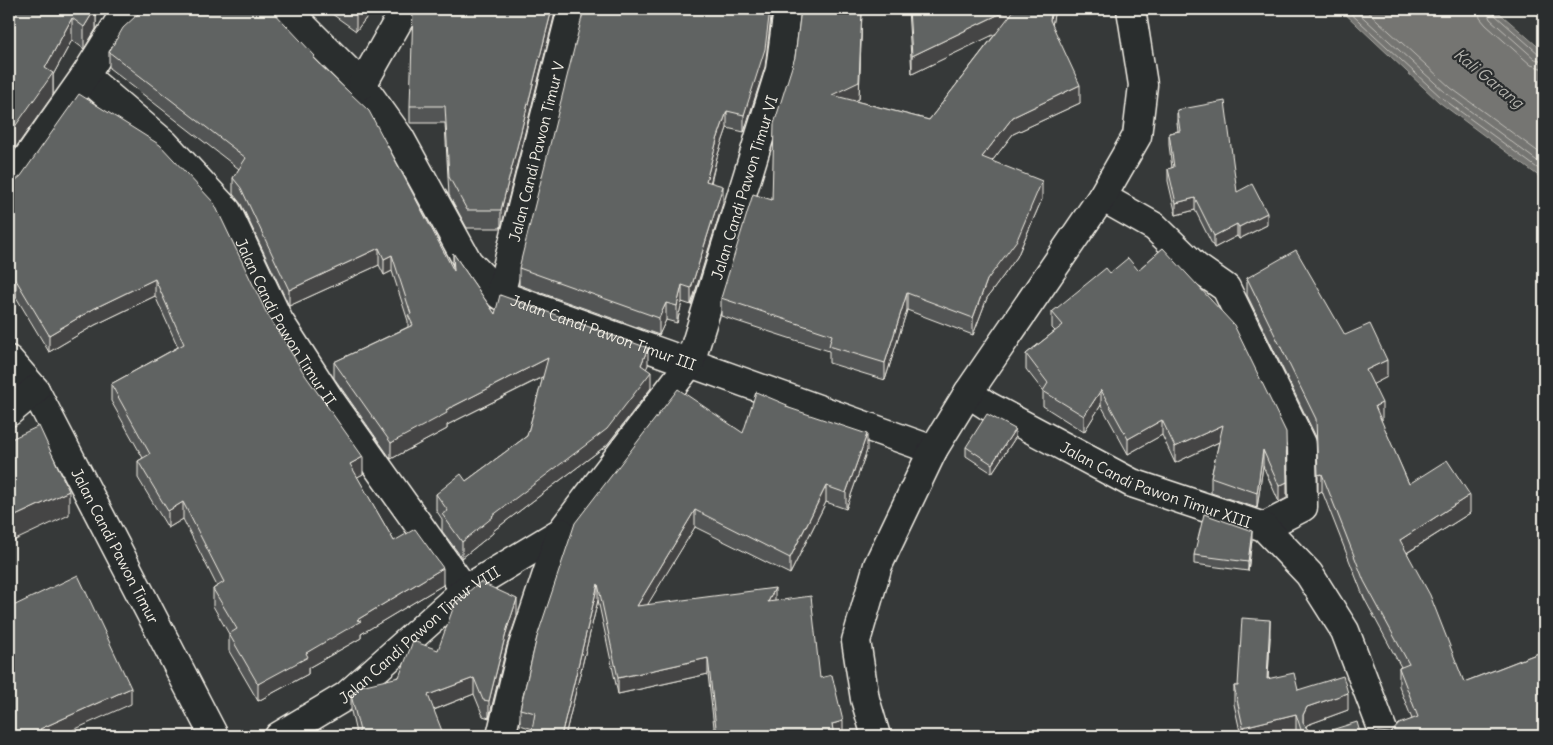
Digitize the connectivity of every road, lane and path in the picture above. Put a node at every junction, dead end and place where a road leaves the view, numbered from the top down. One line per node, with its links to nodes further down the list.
1 (127, 9): 7 (street)
2 (286, 9): 8 (street, Jalan Candi Pawon Timur III)
3 (405, 9): 8 (street)
4 (572, 9): 11 (street, Jalan Candi Pawon Timur V)
5 (788, 9): 13 (street, Jalan Candi Pawon Timur VI)
6 (1131, 9): 10 (street)
7 (85, 76): 9 (street); 20 (street, Jalan Candi Pawon Timur II)
8 (362, 85): 11 (street, Jalan Candi Pawon Timur III)
9 (9, 184)
10 (1102, 197): 15 (street); 18 (street)
11 (500, 295): 13 (street, Jalan Candi Pawon Timur III)
12 (9, 360): 14 (street, Jalan Candi Pawon Timur)
13 (690, 363): 17 (street, Jalan Candi Pawon Timur III); 19 (street, Jalan Candi Pawon Timur VIII)
14 (35, 390): 16 (street); 23 (street, Jalan Candi Pawon Timur)
15 (968, 393): 17 (street); 18 (street, Jalan Candi Pawon Timur XIII)
16 (9, 412)
17 (933, 450): 26 (street)
18 (1264, 527): 22 (street, Jalan Candi Pawon Timur XIII)
19 (561, 532): 20 (street, Jalan Candi Pawon Timur VIII); 25 (street, Jalan Candi Pawon Timur VIII)
20 (465, 590): 24 (street, Jalan Candi Pawon Timur VIII)
21 (1353, 725): 22 (street)
22 (1382, 726)
23 (214, 736)
24 (279, 736)
25 (501, 736)
26 (876, 736)

